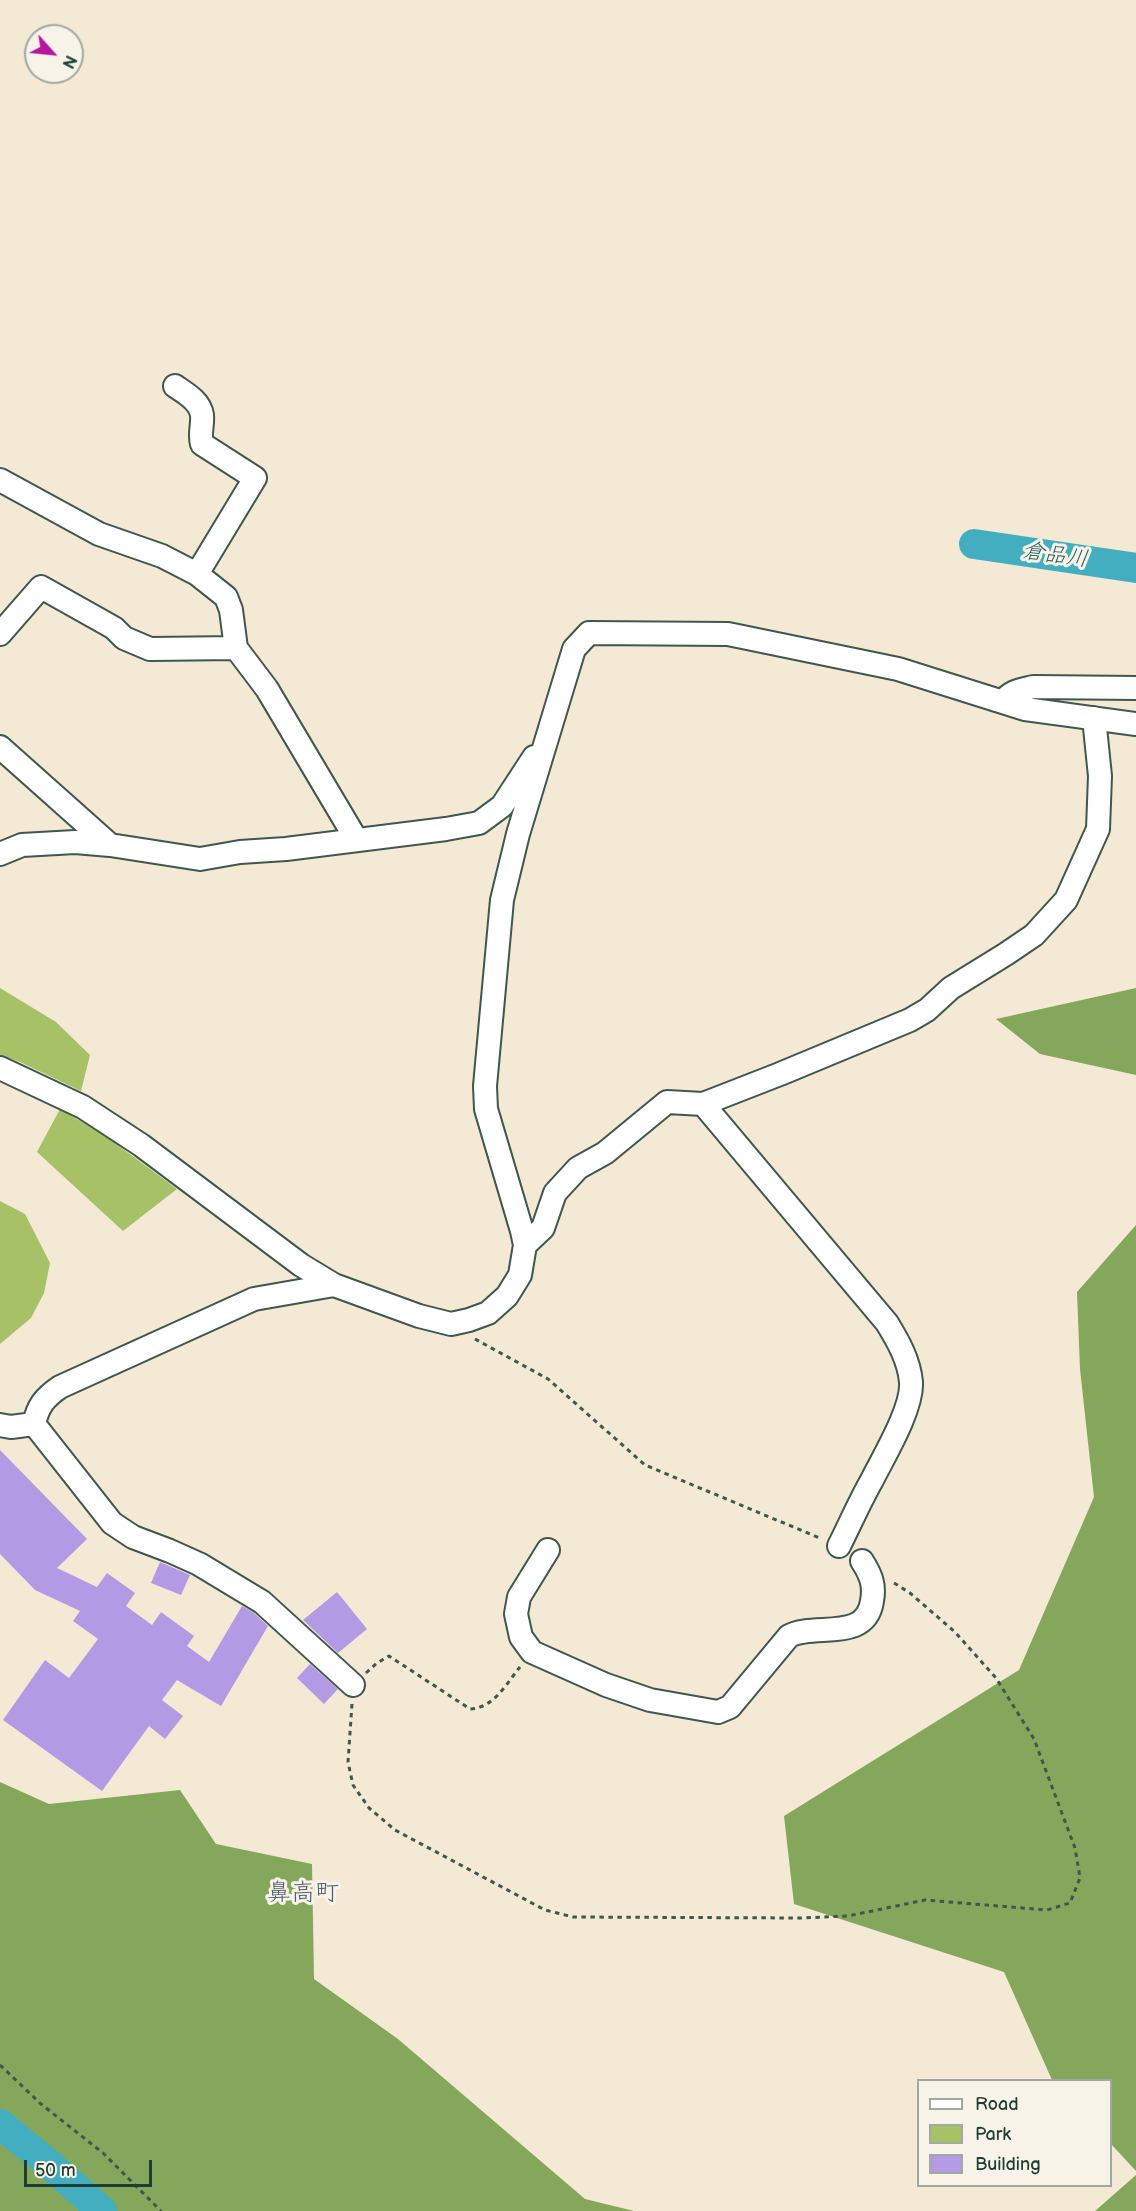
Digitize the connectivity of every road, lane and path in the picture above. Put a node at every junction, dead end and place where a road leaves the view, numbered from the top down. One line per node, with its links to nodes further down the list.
1 (175, 386): 3 (street)
2 (0, 480): 3 (street)
3 (197, 573): 5 (street)
4 (0, 634): 5 (street)
5 (236, 648): 12 (street)
6 (1136, 688): 7 (street)
7 (1003, 702): 8 (street); 10 (street)
8 (1094, 718): 9 (street); 16 (street)
9 (1136, 724)
10 (548, 735): 12 (street); 17 (street)
11 (0, 747): 13 (street)
12 (356, 839): 13 (street)
13 (110, 845): 14 (street)
14 (0, 854)
15 (0, 1068): 18 (street)
16 (703, 1104): 17 (street); 21 (street)
17 (525, 1245): 18 (street)
18 (334, 1286): 19 (street)
19 (34, 1424): 20 (street); 25 (street)
20 (0, 1425)
21 (839, 1546)
22 (548, 1550): 24 (street)
23 (862, 1562): 24 (street)
24 (532, 1652): 25 (path)
25 (353, 1685)
26 (0, 2065): 27 (path)
27 (161, 2211)

